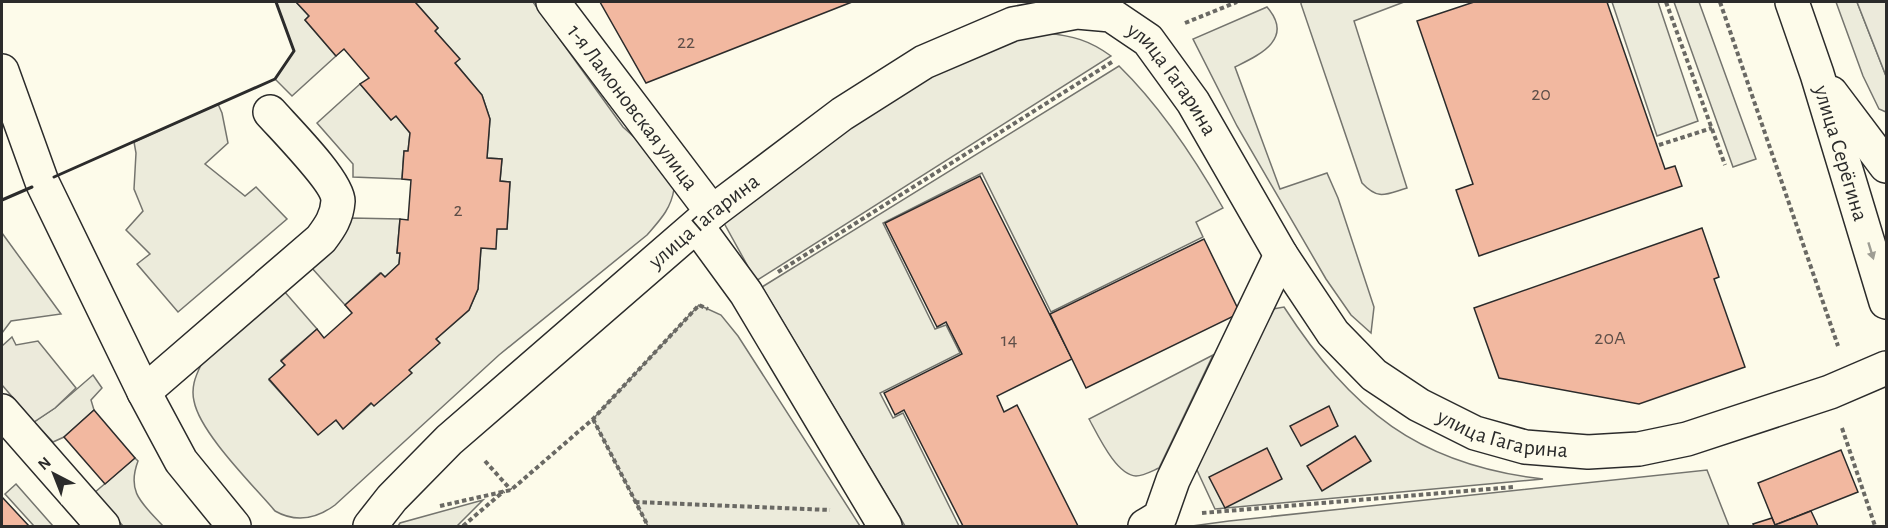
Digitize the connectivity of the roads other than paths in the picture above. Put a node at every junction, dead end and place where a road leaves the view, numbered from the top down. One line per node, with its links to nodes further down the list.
1 (553, 2): 7 (street, 1-я Ламоновская улица)
2 (1792, 2): 4 (street, улица Серёгина)
3 (2, 71): 11 (street)
4 (1817, 75): 6 (street, улица Серёгина); 9 (street, улица Серёгина, one-way to 9)
5 (270, 112): 11 (street)
6 (1887, 166)
7 (705, 219): 8 (street, улица Гагарина); 16 (street, улица Гагарина); 17 (street, 1-я Ламоновская улица)
8 (1281, 255): 10 (street, улица Гагарина); 13 (street)
9 (1887, 302)
10 (1887, 368)
11 (144, 392): 15 (street)
12 (2, 411): 14 (street)
13 (1153, 522)
14 (103, 526)
15 (234, 526)
16 (370, 526)
17 (885, 526)

